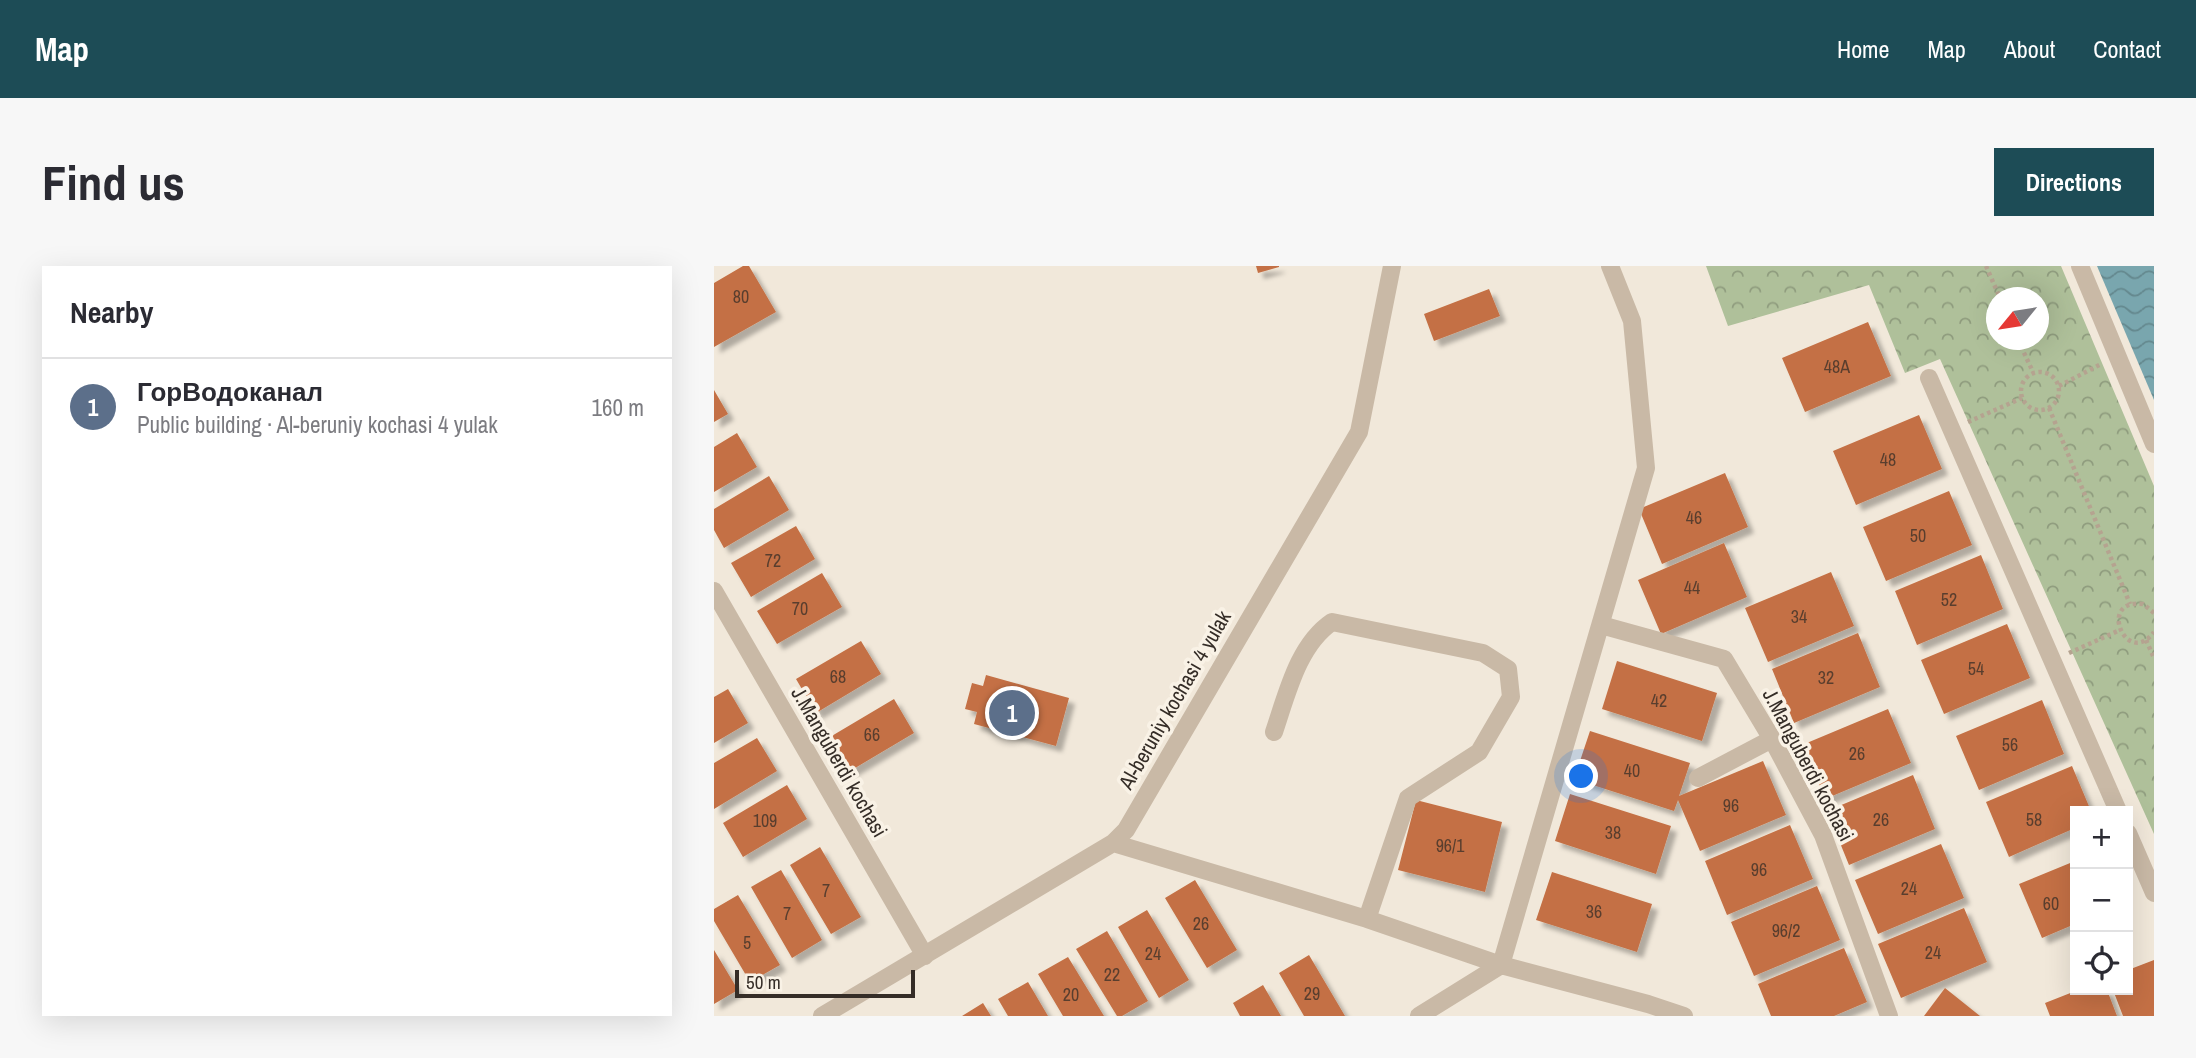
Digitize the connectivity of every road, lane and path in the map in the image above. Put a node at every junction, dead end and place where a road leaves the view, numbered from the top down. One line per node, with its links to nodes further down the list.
1 (1392, 266): 28 (street, Al-beruniy kochasi 4 yulak)
2 (1610, 266): 18 (street)
3 (1986, 266): 5 (path)
4 (2080, 266): 7 (street)
5 (1995, 287)
6 (2023, 350): 8 (path)
7 (2117, 355): 10 (path); 14 (street)
8 (2033, 372): 10 (path); 11 (path)
9 (1929, 378): 13 (street)
10 (2059, 386): 12 (path)
11 (2022, 398): 12 (path); 13 (path)
12 (2049, 408): 16 (path)
13 (1952, 430): 23 (street)
14 (2154, 444)
15 (714, 591): 32 (street, J.Manguberdi kochasi)
16 (2130, 604): 17 (path); 19 (path)
17 (2154, 613)
18 (1601, 625): 25 (street, J.Manguberdi kochasi); 33 (street)
19 (2120, 630): 21 (path); 23 (path)
20 (2154, 632): 21 (path)
21 (2146, 640): 22 (path)
22 (2154, 658)
23 (2052, 660): 27 (street)
24 (1274, 732): 31 (street)
25 (1772, 739): 26 (street); 38 (street, J.Manguberdi kochasi)
26 (1698, 778)
27 (2116, 806)
28 (1114, 843): 31 (street); 32 (street, Al-beruniy kochasi 4 yulak)
29 (2133, 845): 30 (street)
30 (2154, 893)
31 (1367, 919): 33 (street)
32 (925, 957): 35 (street, Al-beruniy kochasi 4 yulak)
33 (1501, 965): 34 (street); 36 (street)
34 (1647, 1010): 37 (street)
35 (822, 1016)
36 (1419, 1016)
37 (1684, 1016)
38 (1889, 1016)

